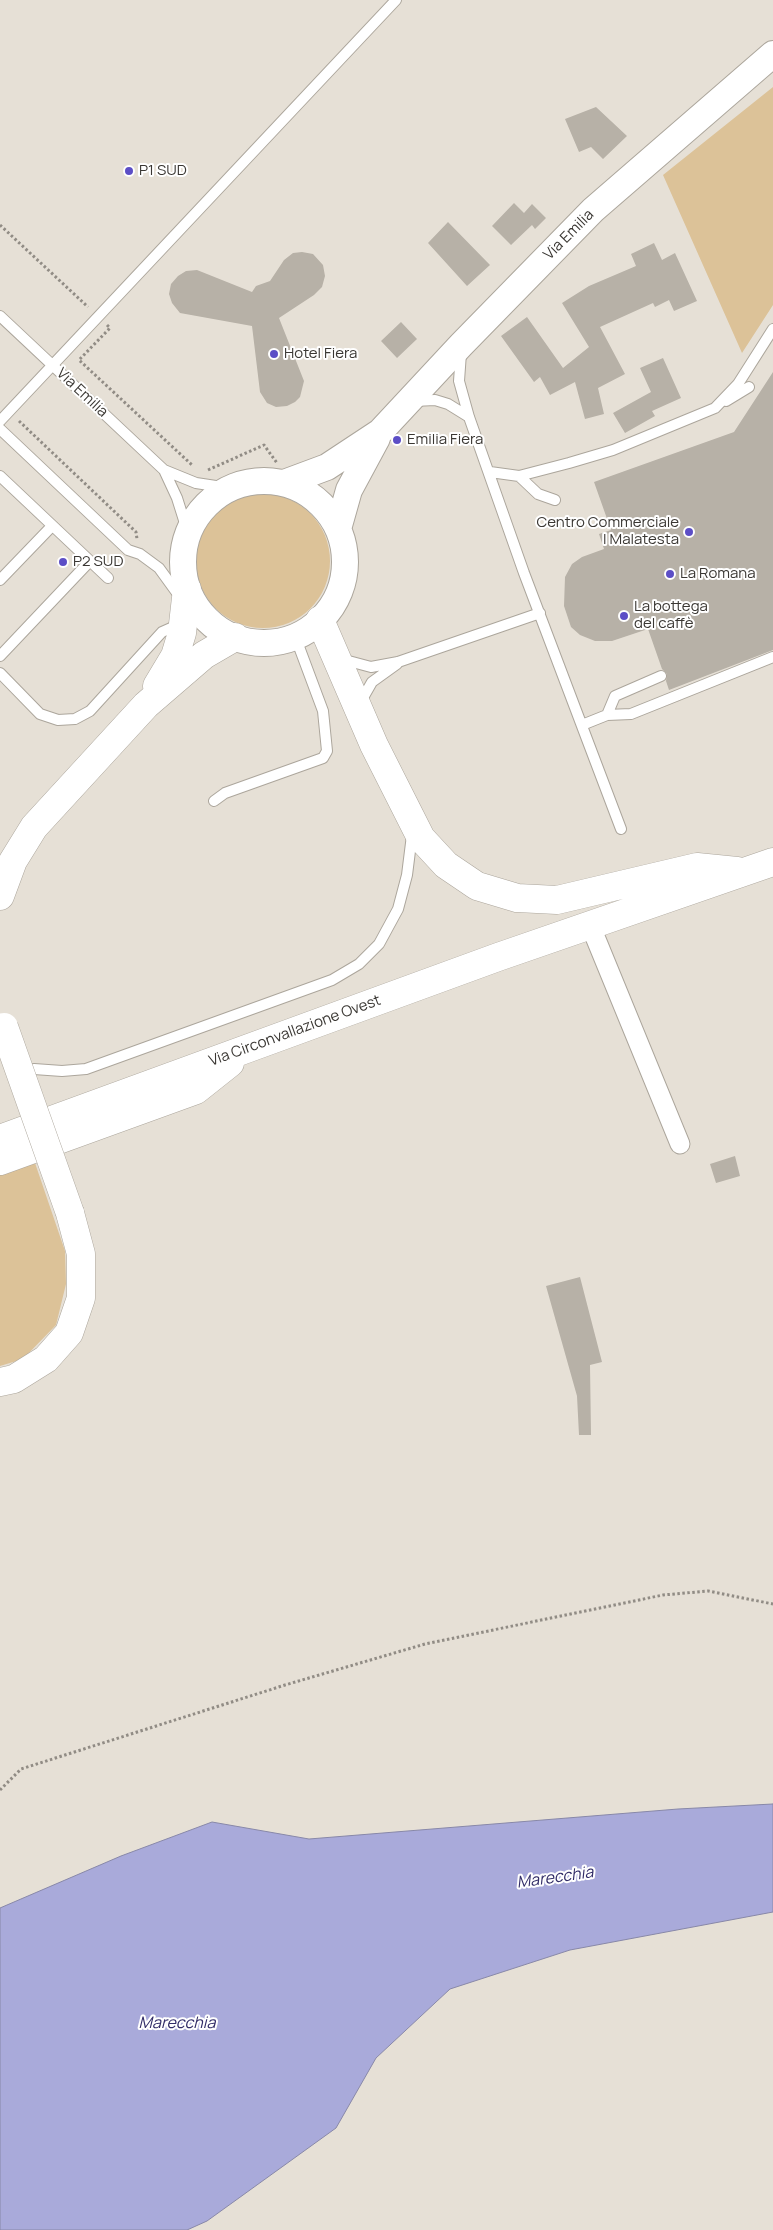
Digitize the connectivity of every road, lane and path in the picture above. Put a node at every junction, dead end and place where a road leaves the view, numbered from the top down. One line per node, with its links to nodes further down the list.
1 (396, 0): 5 (lane)
2 (773, 54): 7 (main road, Via Emilia)
3 (0, 227): 5 (path)
4 (0, 316): 8 (lane, Via Emilia)
5 (98, 317): 8 (lane); 17 (path)
6 (773, 329): 11 (lane)
7 (461, 345): 10 (main road, Via Emilia); 13 (lane)
8 (53, 366): 12 (lane); 19 (lane, Via Emilia)
9 (749, 387): 11 (lane)
10 (410, 401): 13 (lane); 16 (main road, Via Emilia)
11 (715, 408): 22 (lane)
12 (9, 411): 14 (lane); 29 (path)
13 (469, 417): 20 (lane)
14 (0, 420)
15 (0, 429): 29 (lane)
16 (380, 432): 21 (main road, Via Emilia); 27 (main road, Via Emilia)
17 (195, 468)
18 (201, 469): 21 (path)
19 (164, 470): 24 (lane, Via Emilia); 28 (lane, Via Emilia)
20 (490, 472): 22 (lane); 34 (lane)
21 (281, 474): 24 (main road); 27 (main road)
22 (519, 476): 25 (lane)
23 (2, 481): 26 (lane)
24 (229, 488): 28 (main road)
25 (555, 500)
26 (52, 526): 30 (lane); 32 (lane)
27 (338, 529): 35 (main road)
28 (188, 533): 33 (main road)
29 (140, 554): 33 (lane)
30 (90, 561): 31 (lane); 38 (lane)
31 (108, 578)
32 (0, 580)
33 (185, 606): 37 (main road); 42 (lane); 44 (main road)
34 (540, 613): 41 (lane); 47 (lane)
35 (320, 620): 36 (main road); 40 (main road)
36 (295, 636): 37 (main road); 49 (lane)
37 (235, 638): 44 (main road)
38 (0, 656)
39 (773, 656): 46 (lane)
40 (336, 657): 41 (lane); 45 (main road)
41 (398, 662): 45 (lane)
42 (0, 673)
43 (661, 676): 46 (lane)
44 (146, 705): 48 (main road)
45 (358, 709): 50 (main road)
46 (607, 715): 47 (lane)
47 (582, 725): 51 (lane)
48 (62, 797): 52 (main road); 55 (main road)
49 (214, 801)
50 (413, 823): 54 (main road); 59 (lane)
51 (621, 829)
52 (0, 851)
53 (773, 862): 54 (main road, Via Circonvallazione Ovest)
54 (746, 872): 56 (main road, Via Circonvallazione Ovest)
55 (0, 896)
56 (591, 927): 58 (main road, Via Circonvallazione Ovest); 61 (street)
57 (2, 1020): 63 (main road, bridge)
58 (248, 1048): 60 (main road, Via Circonvallazione Ovest); 62 (main road)
59 (34, 1069)
60 (0, 1139)
61 (680, 1144)
62 (0, 1161)
63 (0, 1382)
64 (773, 1604): 65 (path)
65 (0, 1790)

